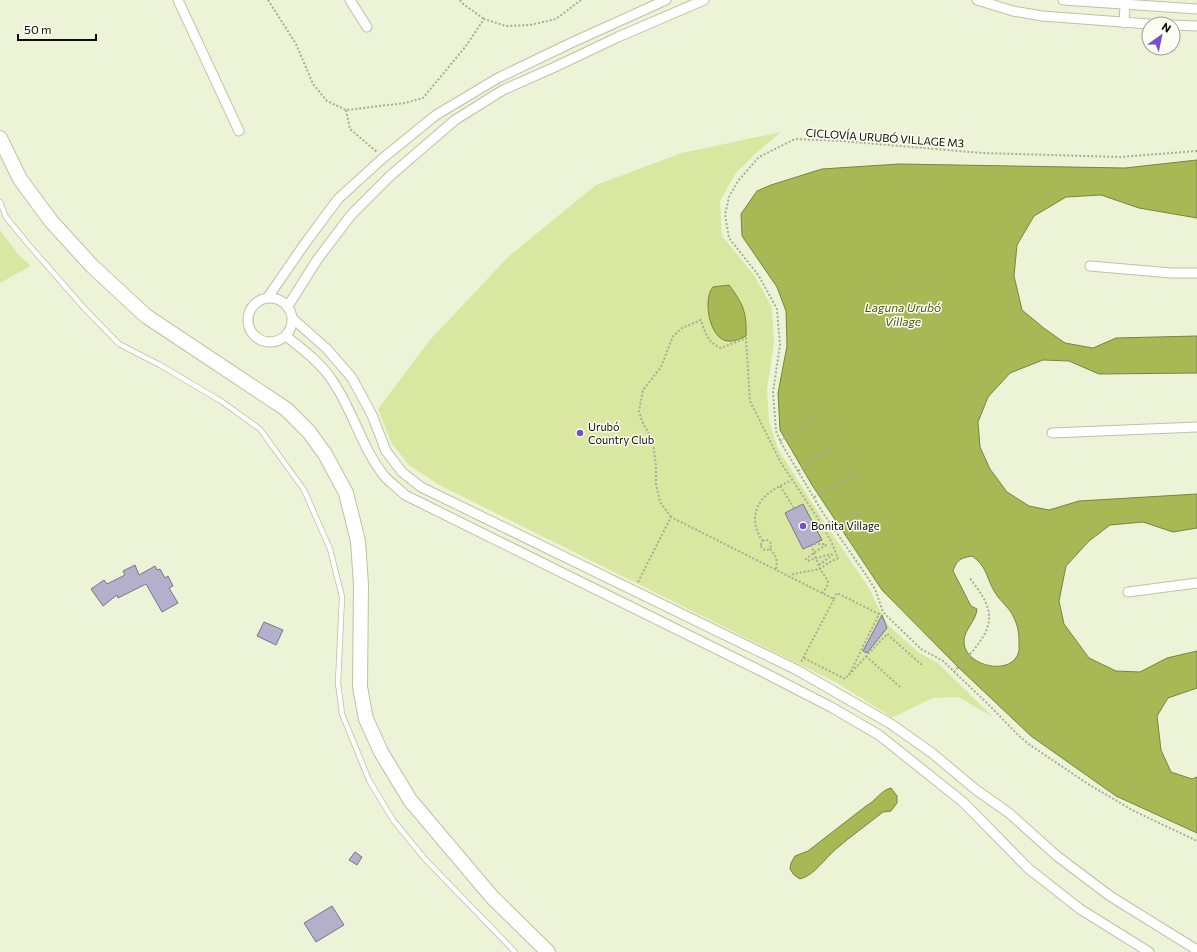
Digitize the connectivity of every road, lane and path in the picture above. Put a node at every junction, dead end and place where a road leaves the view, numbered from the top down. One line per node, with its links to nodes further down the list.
1 (178, 0): 19 (street)
2 (268, 0): 18 (path)
3 (350, 0): 17 (street)
4 (460, 0): 12 (path)
5 (582, 0): 12 (path)
6 (666, 0): 22 (street)
7 (704, 0): 23 (street)
8 (977, 0): 13 (street)
9 (1063, 0): 10 (street)
10 (1125, 5): 11 (street); 13 (street)
11 (1197, 9)
12 (484, 19): 18 (path)
13 (1124, 23): 14 (street)
14 (1141, 24)
15 (1181, 25): 16 (street)
16 (1197, 26)
17 (367, 27)
18 (346, 110): 22 (path)
19 (239, 131)
20 (0, 138): 73 (main road)
21 (1197, 151): 34 (path, CICLOVÍA URUBÓ VILLAGE M3)
22 (381, 160): 23 (street); 27 (street)
23 (390, 176): 28 (street)
24 (0, 202): 72 (lane)
25 (1090, 266): 26 (street)
26 (1197, 273)
27 (268, 297): 28 (street); 30 (street)
28 (288, 306): 29 (street)
29 (292, 318): 30 (street); 37 (street)
30 (286, 336): 40 (street)
31 (820, 415): 34 (path)
32 (1197, 427): 33 (street)
33 (1052, 432)
34 (780, 440): 36 (path, CICLOVÍA URUBÓ VILLAGE M3)
35 (837, 444): 36 (path)
36 (798, 470): 42 (path, CICLOVÍA URUBÓ VILLAGE M3)
37 (402, 472): 40 (street); 57 (street)
38 (858, 472): 42 (path)
39 (792, 480): 41 (path); 45 (path); 53 (path)
40 (391, 482): 66 (street)
41 (780, 486): 44 (path); 47 (path)
42 (814, 497): 46 (path, CICLOVÍA URUBÓ VILLAGE M3)
43 (874, 502): 46 (path)
44 (794, 508)
45 (671, 517): 52 (path); 57 (path)
46 (835, 529): 67 (path, CICLOVÍA URUBÓ VILLAGE M3)
47 (764, 541): 48 (path); 48 (path)
48 (770, 548): 52 (path)
49 (814, 552): 49 (path); 50 (path); 50 (path)
50 (817, 559): 51 (path); 51 (path)
51 (819, 565): 53 (path)
52 (776, 569): 54 (path)
53 (820, 569): 54 (path); 59 (path)
54 (791, 577): 59 (path)
55 (969, 577): 67 (path)
56 (1197, 583): 58 (street)
57 (633, 590): 61 (street)
58 (1128, 592)
59 (823, 593): 60 (path)
60 (834, 599): 63 (path); 68 (path)
61 (769, 656): 65 (street); 66 (street)
62 (866, 656): 64 (path); 68 (path); 69 (path)
63 (804, 658): 65 (path); 68 (path)
64 (922, 665)
65 (791, 667): 71 (street)
66 (761, 671): 74 (street)
67 (954, 672): 70 (path, CICLOVÍA URUBÓ VILLAGE M3)
68 (847, 678)
69 (900, 687)
70 (1197, 841)
71 (1197, 950)
72 (515, 952)
73 (548, 952)
74 (1149, 952)

